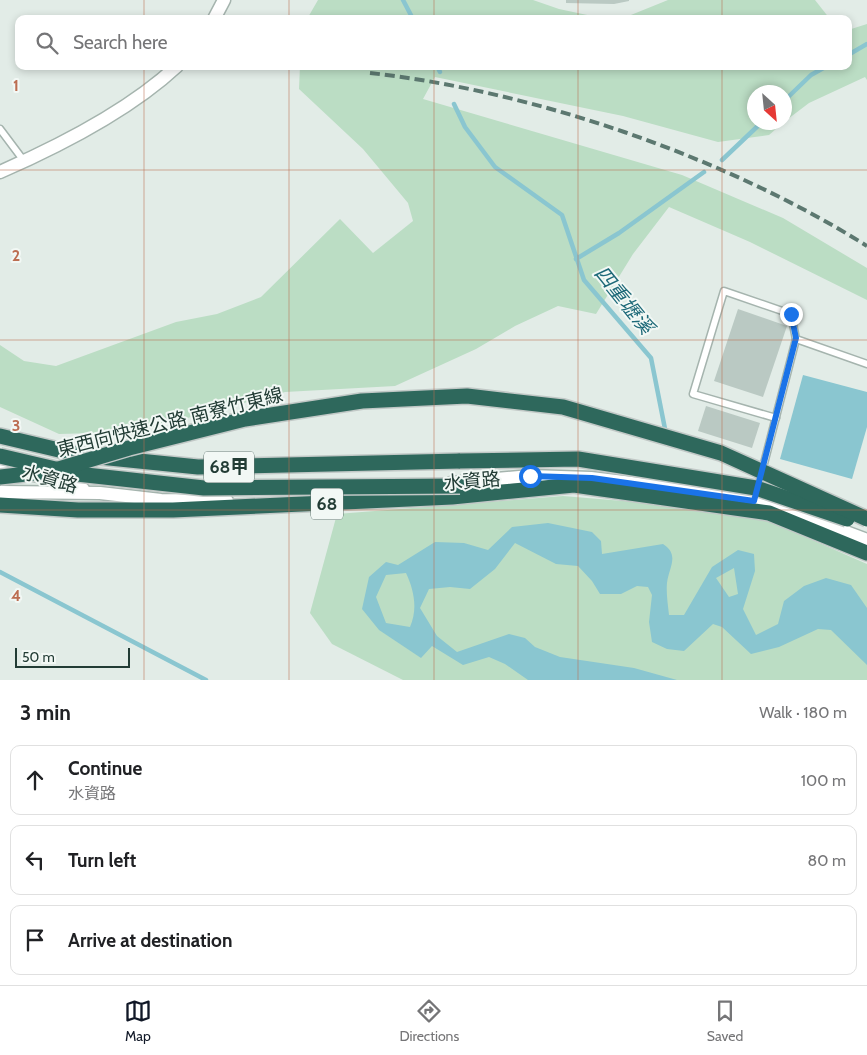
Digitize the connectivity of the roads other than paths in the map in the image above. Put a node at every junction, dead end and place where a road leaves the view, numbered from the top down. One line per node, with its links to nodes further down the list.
1 (224, 0): 2 (street)
2 (216, 15)
3 (172, 70): 5 (street)
4 (0, 129): 5 (lane)
5 (24, 161): 6 (street)
6 (0, 172)
7 (796, 338): 8 (lane); 9 (lane); 9 (lane)
8 (867, 364)
9 (776, 418): 17 (lane)
10 (0, 436): 20 (highway, 68甲, bridge)
11 (0, 456): 14 (highway, 68甲, bridge)
12 (0, 465): 16 (street, 水資路)
13 (0, 477): 19 (highway, 東西向快速公路 南寮竹東線, bridge)
14 (574, 485): 18 (highway, 68); 22 (highway, 68)
15 (0, 492): 16 (street, 水資路)
16 (100, 493): 17 (street, 水資路)
17 (754, 501): 21 (street, 水資路)
18 (0, 505)
19 (867, 519)
20 (867, 526)
21 (867, 540)
22 (867, 553)

